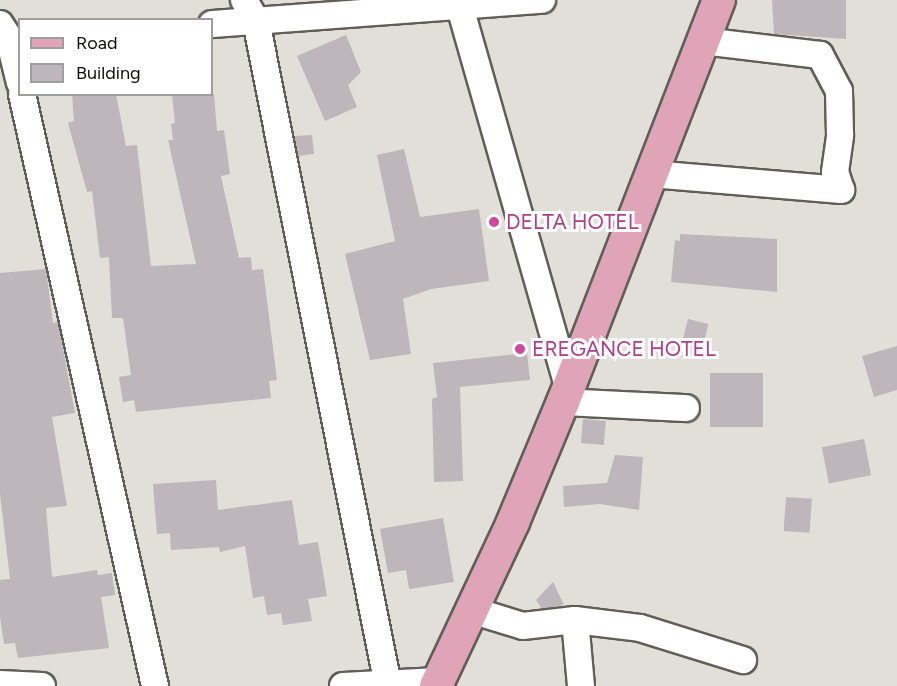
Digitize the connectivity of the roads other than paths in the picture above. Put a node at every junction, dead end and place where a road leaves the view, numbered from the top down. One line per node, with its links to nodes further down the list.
1 (542, 0): 3 (street)
2 (719, 0): 7 (main road)
3 (459, 4): 4 (street); 11 (street)
4 (250, 11): 5 (street); 18 (street)
5 (213, 24)
6 (7, 34): 8 (street)
7 (703, 41): 10 (main road); 10 (street)
8 (18, 75)
9 (22, 96): 20 (street)
10 (651, 174): 11 (main road)
11 (566, 396): 12 (street); 13 (main road)
12 (686, 408)
13 (471, 610): 14 (street); 16 (main road)
14 (575, 620): 15 (street); 22 (street)
15 (743, 660)
16 (437, 683): 18 (street)
17 (0, 684): 19 (street)
18 (388, 685): 21 (street)
19 (42, 686)
20 (155, 686)
21 (343, 686)
22 (581, 686)

